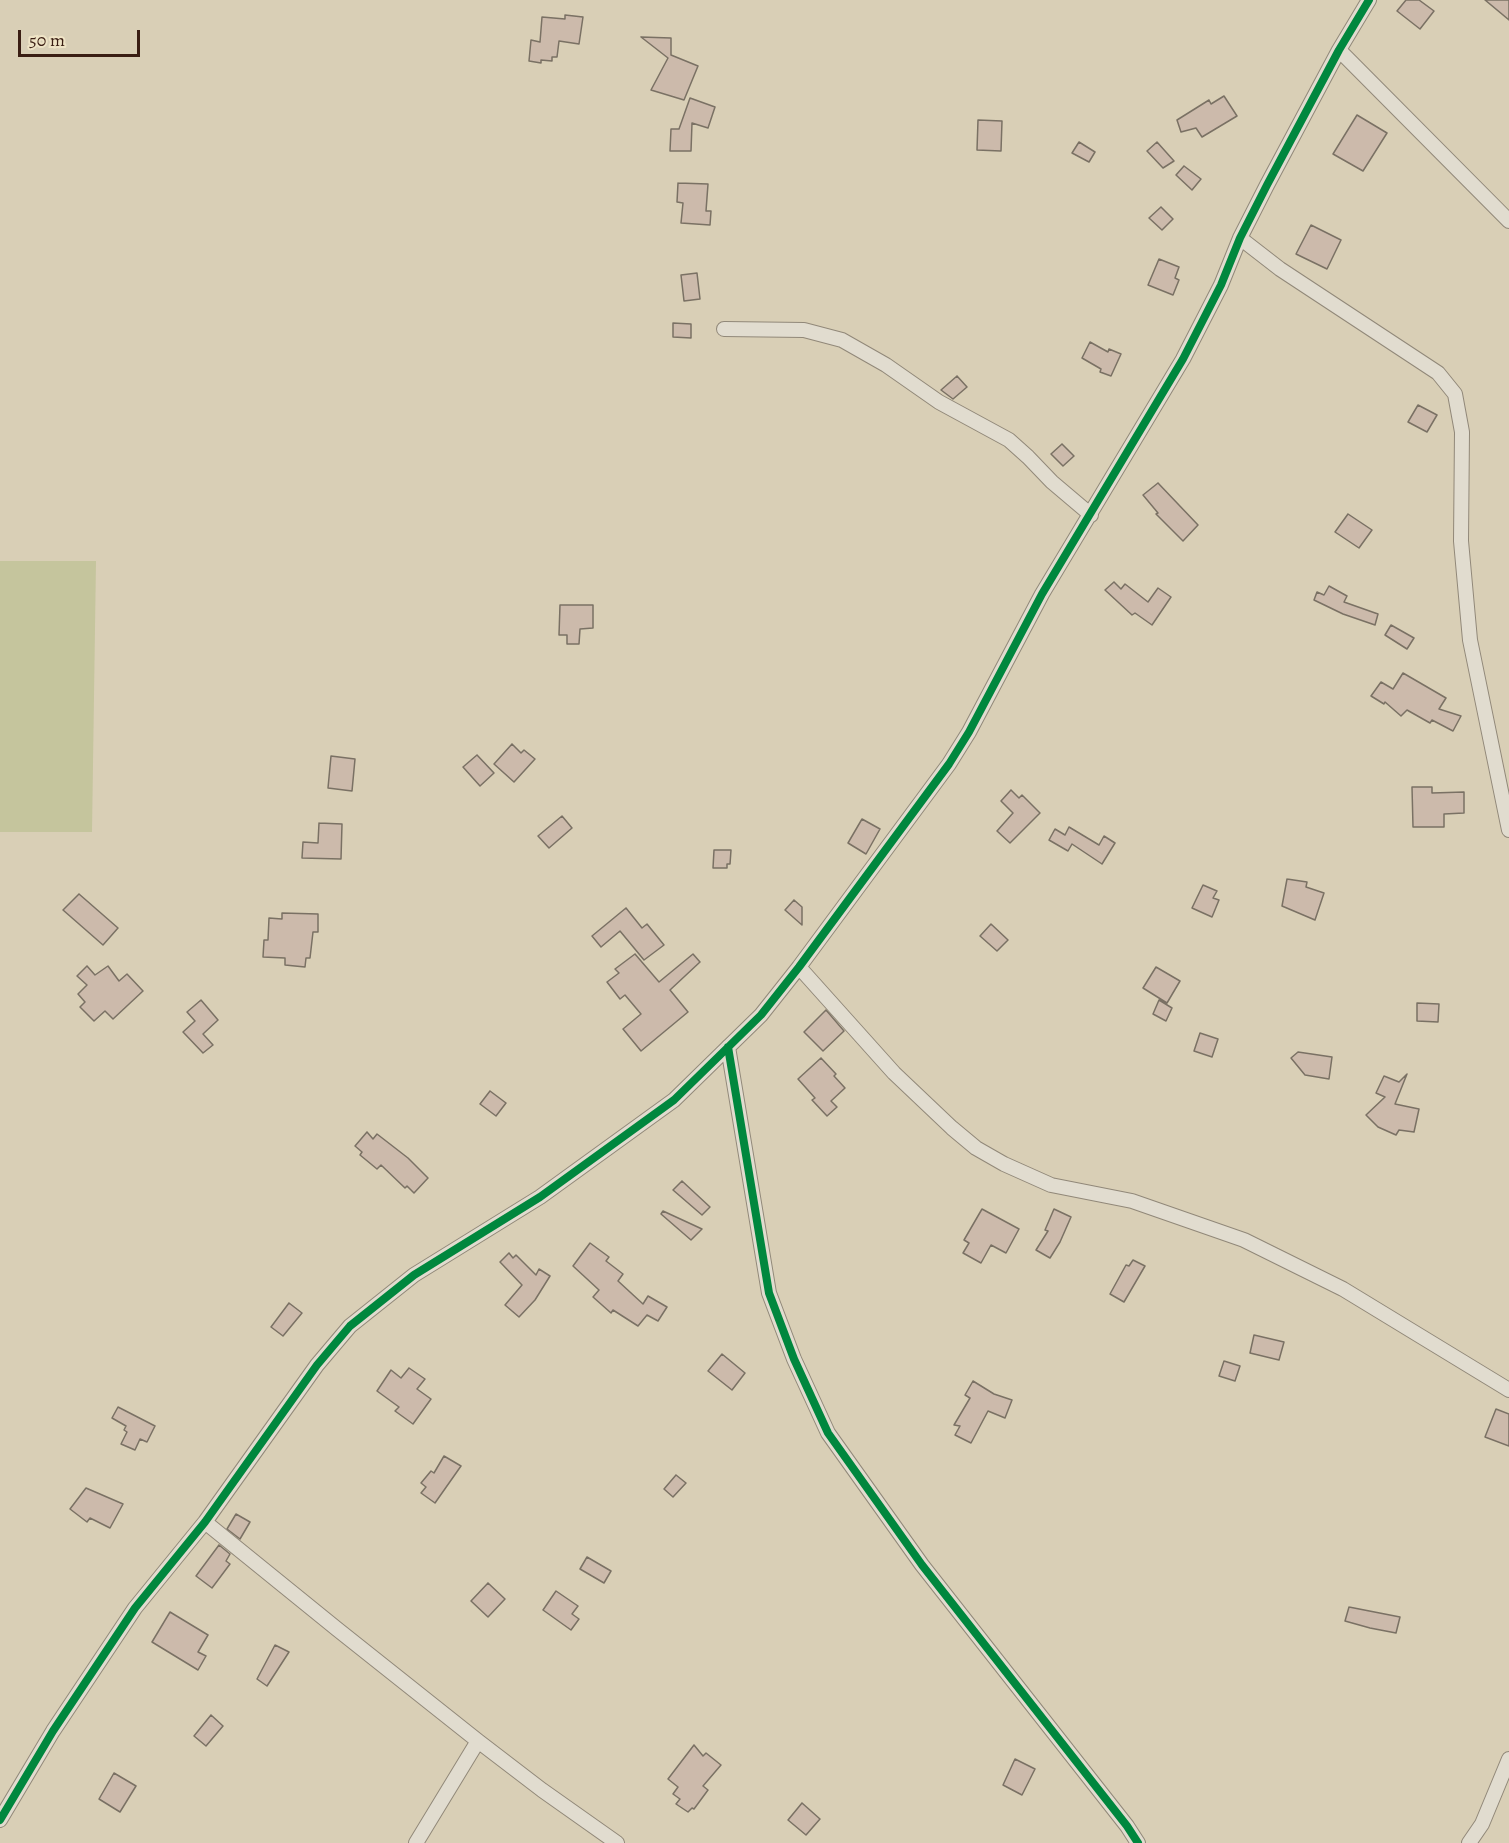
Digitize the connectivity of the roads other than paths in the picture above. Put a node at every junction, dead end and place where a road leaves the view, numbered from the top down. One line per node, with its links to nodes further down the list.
1 (1369, 0): 2 (street)
2 (1339, 50): 3 (street); 4 (street)
3 (1509, 221)
4 (1240, 238): 6 (street); 7 (street)
5 (724, 329): 6 (street)
6 (1091, 515): 8 (street)
7 (1509, 830)
8 (799, 967): 9 (street); 10 (street)
9 (728, 1047): 11 (street); 17 (street)
10 (1509, 1390)
11 (205, 1522): 12 (street); 14 (street)
12 (478, 1741): 15 (street); 16 (street)
13 (1509, 1759): 18 (street)
14 (0, 1820)
15 (416, 1843)
16 (617, 1843)
17 (1138, 1843)
18 (1468, 1843)

